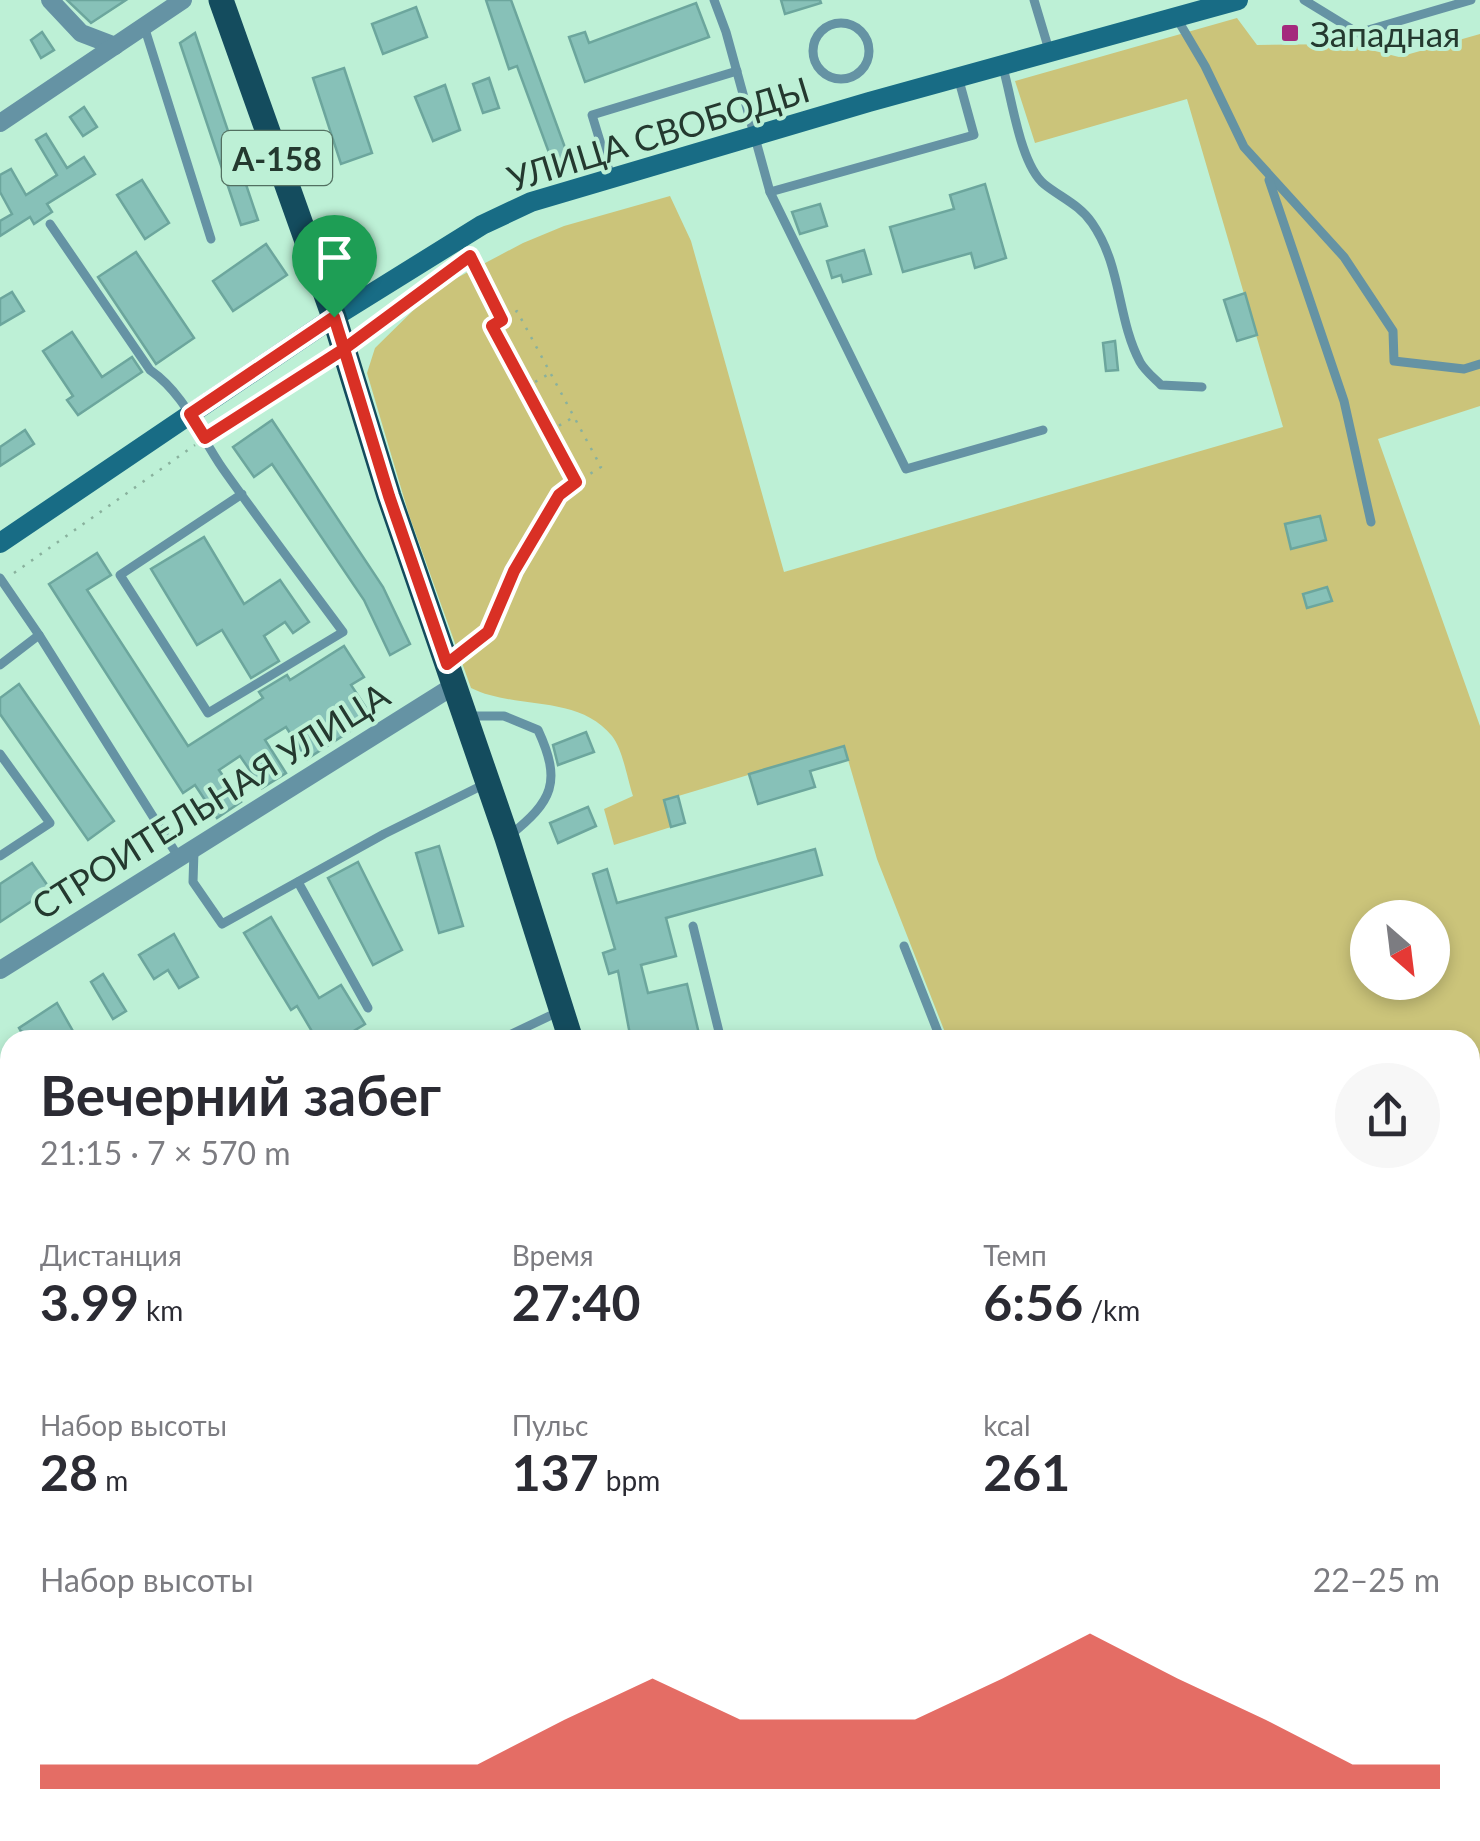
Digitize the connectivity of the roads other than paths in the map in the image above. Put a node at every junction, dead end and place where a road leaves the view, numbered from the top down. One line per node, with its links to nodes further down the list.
1 (50, 0): 11 (street)
2 (183, 0): 10 (street)
3 (221, 0): 25 (main road, А-158)
4 (714, 0): 14 (lane)
5 (1034, 0): 12 (lane)
6 (1238, 0): 9 (street, УЛИЦА СВОБОДЫ)
7 (1304, 0): 8 (lane)
8 (1470, 0)
9 (1173, 9): 12 (street, УЛИЦА СВОБОДЫ); 20 (lane)
10 (144, 26): 11 (street); 24 (lane)
11 (115, 46): 18 (street)
12 (1050, 52): 13 (street, УЛИЦА СВОБОДЫ)
13 (1003, 65): 15 (street, УЛИЦА СВОБОДЫ); 27 (lane)
14 (737, 70): 19 (lane); 21 (lane)
15 (958, 77): 17 (street, УЛИЦА СВОБОДЫ); 22 (lane)
16 (845, 79): 16 (lane); 17 (lane)
17 (852, 106): 19 (street, УЛИЦА СВОБОДЫ)
18 (0, 123)
19 (754, 136): 21 (street, УЛИЦА СВОБОДЫ); 22 (lane)
20 (1267, 172): 26 (lane); 31 (lane)
21 (611, 178): 25 (street, УЛИЦА СВОБОДЫ)
22 (770, 192): 29 (lane)
23 (50, 224): 28 (lane)
24 (211, 239)
25 (334, 317): 28 (street, УЛИЦА СВОБОДЫ); 36 (main road, А-158)
26 (1480, 364)
27 (1202, 387)
28 (190, 414): 30 (lane); 32 (street, УЛИЦА СВОБОДЫ)
29 (1043, 430)
30 (242, 494): 30 (lane)
31 (1371, 522)
32 (0, 543)
33 (1, 579): 34 (lane)
34 (38, 635): 35 (lane); 41 (lane)
35 (0, 666)
36 (451, 674): 37 (main road, А-158); 41 (street, СТРОИТЕЛЬНАЯ УЛИЦА)
37 (464, 716): 39 (main road, А-158); 40 (lane)
38 (0, 754): 42 (lane)
39 (488, 783): 40 (main road, А-158); 43 (lane)
40 (506, 838): 48 (main road, А-158)
41 (187, 853): 43 (lane); 46 (street, СТРОИТЕЛЬНАЯ УЛИЦА)
42 (0, 856)
43 (298, 882): 47 (lane)
44 (693, 926): 51 (lane)
45 (904, 946): 52 (lane)
46 (0, 970)
47 (368, 1008)
48 (561, 1011): 49 (lane); 50 (main road, А-158)
49 (521, 1030)
50 (568, 1030)
51 (719, 1030)
52 (937, 1030)

